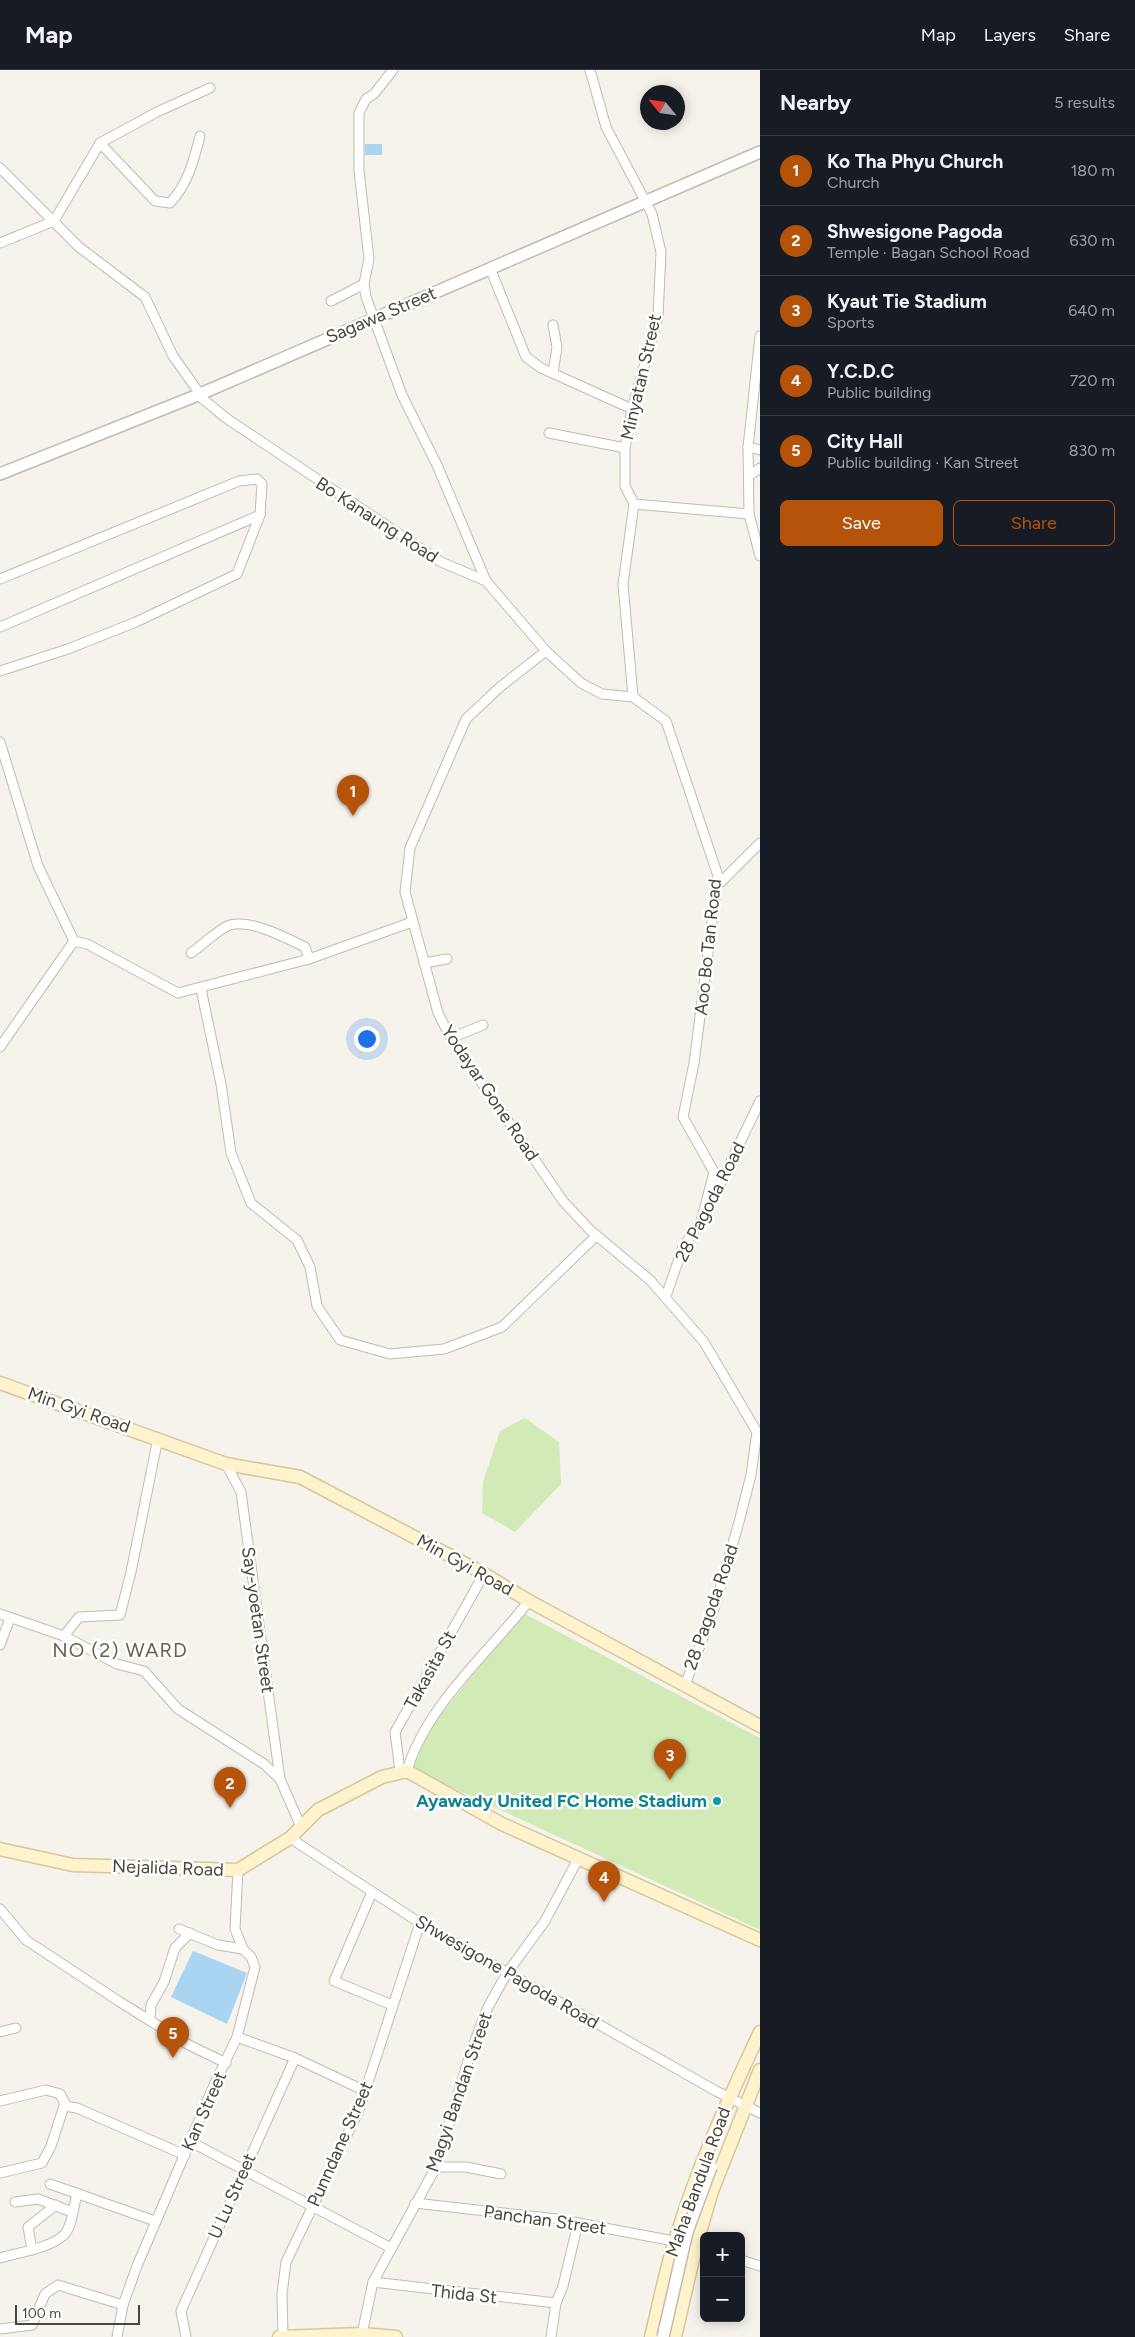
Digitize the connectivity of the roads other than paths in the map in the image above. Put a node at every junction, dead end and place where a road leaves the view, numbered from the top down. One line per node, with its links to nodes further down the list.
1 (393, 70): 12 (street)
2 (590, 70): 8 (street, Minyatan Street)
3 (210, 88): 5 (street)
4 (200, 136): 5 (street)
5 (100, 143): 9 (street)
6 (760, 152): 8 (street, Sagawa Street)
7 (0, 168): 9 (street, Bo Kanaung Road)
8 (646, 203): 11 (street, Sagawa Street); 19 (street, Minyatan Street)
9 (54, 221): 10 (street); 18 (street, Bo Kanaung Road)
10 (0, 243)
11 (490, 268): 14 (street, Sagawa Street); 17 (street)
12 (364, 284): 13 (street); 14 (street)
13 (331, 301)
14 (373, 319): 18 (street, Sagawa Street); 32 (street)
15 (554, 325): 17 (street)
16 (760, 336): 21 (street)
17 (553, 373): 19 (street)
18 (199, 394): 25 (street, Sagawa Street); 32 (street, Bo Kanaung Road)
19 (632, 409): 22 (street, Minyatan Street)
20 (549, 433): 22 (street)
21 (748, 447): 23 (street); 26 (street)
22 (625, 448): 27 (street, Minyatan Street)
23 (760, 450)
24 (760, 468): 26 (street)
25 (0, 474)
26 (750, 475): 28 (street)
27 (634, 504): 28 (street); 36 (street, Minyatan Street)
28 (749, 514): 30 (street)
29 (260, 515): 31 (street); 33 (street); 35 (street)
30 (760, 556)
31 (0, 578)
32 (486, 581): 34 (street, Bo Kanaung Road)
33 (0, 627)
34 (546, 651): 36 (street); 40 (street, Yodayar Gone Road)
35 (0, 671)
36 (633, 697): 39 (street, Aoo Bo Tan Road)
37 (0, 742): 41 (street)
38 (760, 843): 39 (street)
39 (718, 885): 52 (street, Aoo Bo Tan Road)
40 (412, 922): 43 (street); 45 (street, Yodayar Gone Road)
41 (74, 941): 46 (street); 49 (street)
42 (192, 953): 43 (street)
43 (309, 959): 46 (street)
44 (447, 959): 45 (street)
45 (424, 964): 48 (street, Yodayar Gone Road)
46 (201, 989): 53 (street)
47 (483, 1025): 48 (street)
48 (451, 1038): 53 (street, Yodayar Gone Road)
49 (0, 1047)
50 (760, 1101): 51 (street, 28 Pagoda Road)
51 (756, 1122): 52 (street, 28 Pagoda Road)
52 (701, 1222): 54 (street, 28 Pagoda Road)
53 (596, 1236): 54 (street, Yodayar Gone Road)
54 (666, 1296): 56 (street, 28 Pagoda Road)
55 (0, 1383): 57 (main road, Min Gyi Road)
56 (759, 1432): 65 (street, 28 Pagoda Road)
57 (158, 1438): 58 (main road, Min Gyi Road); 63 (street)
58 (226, 1464): 59 (main road, Min Gyi Road); 68 (street, Say-yoetan Street)
59 (484, 1574): 60 (main road, Min Gyi Road); 67 (street, Takasita St)
60 (528, 1601): 65 (main road, Min Gyi Road); 67 (street)
61 (0, 1614): 62 (street)
62 (10, 1618): 63 (street); 64 (street)
63 (64, 1636): 68 (street)
64 (0, 1645)
65 (685, 1685): 66 (main road, Min Gyi Road)
66 (760, 1726)
67 (403, 1771): 69 (main road, Nejalida Road); 72 (main road)
68 (280, 1779): 69 (street)
69 (301, 1827): 70 (main road, Nejalida Road)
70 (290, 1838): 73 (main road, Nejalida Road); 74 (street, Shwesigone Pagoda Road)
71 (0, 1849): 73 (main road, Nejalida Road)
72 (578, 1859): 79 (main road); 81 (street, Magyi Bandan Street)
73 (238, 1870): 80 (street, Kan Street)
74 (372, 1892): 76 (street, Shwesigone Pagoda Road); 82 (street)
75 (0, 1909): 83 (street)
76 (420, 1924): 81 (street, Shwesigone Pagoda Road); 82 (street, Punndane Street)
77 (179, 1929): 78 (street)
78 (190, 1933): 80 (street); 83 (street)
79 (760, 1940)
80 (243, 1948): 87 (street, Kan Street)
81 (507, 1973): 92 (street, Shwesigone Pagoda Road); 102 (street, Magyi Bandan Street)
82 (392, 2006): 91 (street, Punndane Street)
83 (150, 2020): 89 (street)
84 (16, 2028): 85 (street)
85 (0, 2032)
86 (760, 2032): 92 (main road, Maha Bandula Road)
87 (237, 2038): 88 (street); 89 (street, Kan Street)
88 (295, 2058): 91 (street); 103 (street, U Lu Street)
89 (226, 2063): 97 (street, Kan Street)
90 (760, 2070): 94 (main road, Maha Bandula Road)
91 (365, 2091): 111 (street, Punndane Street)
92 (728, 2098): 94 (street, Shwesigone Pagoda Road); 98 (main road, Maha Bandula Road)
93 (0, 2101): 95 (street)
94 (746, 2105): 96 (street, Shwesigone Pagoda Road); 99 (main road, Maha Bandula Road)
95 (64, 2106): 100 (street); 104 (street)
96 (760, 2113)
97 (191, 2142): 100 (street, Kan Street); 103 (street)
98 (710, 2143): 101 (street); 116 (main road, Maha Bandula Road)
99 (728, 2152): 101 (street); 115 (main road, Maha Bandula Road)
100 (185, 2155): 113 (street, Kan Street)
101 (711, 2166): 134 (street, bridge)
102 (436, 2167): 105 (street); 109 (street, Magyi Bandan Street)
103 (243, 2169): 111 (street); 129 (street, U Lu Street)
104 (0, 2173)
105 (500, 2174)
106 (50, 2184): 107 (street)
107 (77, 2193): 112 (street); 113 (street)
108 (15, 2202): 110 (street)
109 (415, 2203): 114 (street, Panchan Street); 118 (street, Magyi Bandan Street)
110 (56, 2205): 112 (street); 119 (street)
111 (312, 2207): 118 (street); 130 (street, Punndane Street)
112 (72, 2212): 119 (street)
113 (155, 2222): 125 (street, Kan Street)
114 (578, 2223): 116 (street, Panchan Street); 124 (street)
115 (703, 2232)
116 (674, 2241): 117 (street, Panchan Street); 133 (main road, Maha Bandula Road)
117 (700, 2247): 135 (main road, Maha Bandula Road)
118 (391, 2248): 123 (street, Magyi Bandan Street)
119 (32, 2250): 120 (street)
120 (0, 2258)
121 (745, 2261): 122 (street)
122 (760, 2266)
123 (374, 2282): 124 (street, Thida St); 127 (street, Magyi Bandan Street)
124 (556, 2304): 132 (street)
125 (123, 2305): 126 (street); 128 (street, Kan Street)
126 (0, 2329)
127 (362, 2334): 130 (main road); 131 (main road)
128 (117, 2337)
129 (186, 2337)
130 (281, 2337)
131 (396, 2337)
132 (551, 2337)
133 (651, 2337)
134 (663, 2337)
135 (675, 2337)

